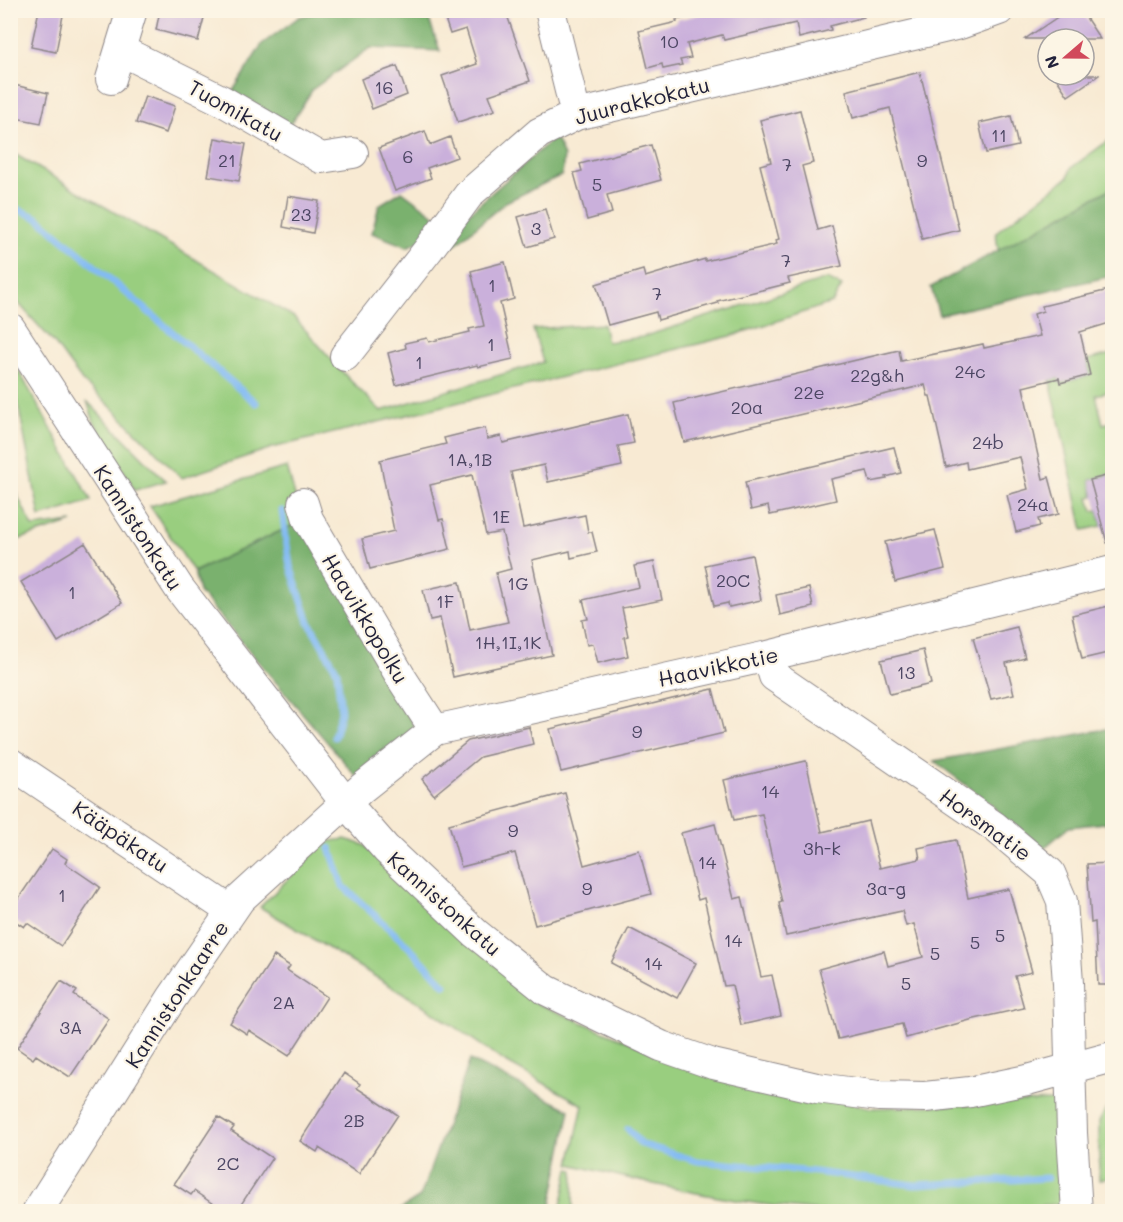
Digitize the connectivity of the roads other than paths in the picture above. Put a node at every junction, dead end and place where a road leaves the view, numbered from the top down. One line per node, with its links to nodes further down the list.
1 (132, 10): 4 (street)
2 (550, 10): 6 (street)
3 (999, 10): 6 (street, Juurakkokatu)
4 (120, 50): 5 (street); 7 (street, Tuomikatu)
5 (111, 79)
6 (576, 115): 9 (street, Juurakkokatu)
7 (353, 153)
8 (10, 327): 15 (street, Kannistonkatu)
9 (345, 356)
10 (303, 503): 13 (street, Haavikkopolku)
11 (1113, 571): 12 (street, Haavikkotie)
12 (768, 656): 13 (street, Haavikkotie); 18 (street, Horsmatie)
13 (435, 730): 15 (street, Haavikkotie)
14 (10, 763): 16 (street, Kääpäkatu)
15 (345, 802): 16 (street, Kannistonkaarre); 18 (street, Kannistonkatu)
16 (231, 911): 19 (street, Kannistonkaarre)
17 (1113, 1057): 18 (street, Kannistonkatu)
18 (1071, 1069): 20 (street, Horsmatie)
19 (37, 1212)
20 (1077, 1212)

